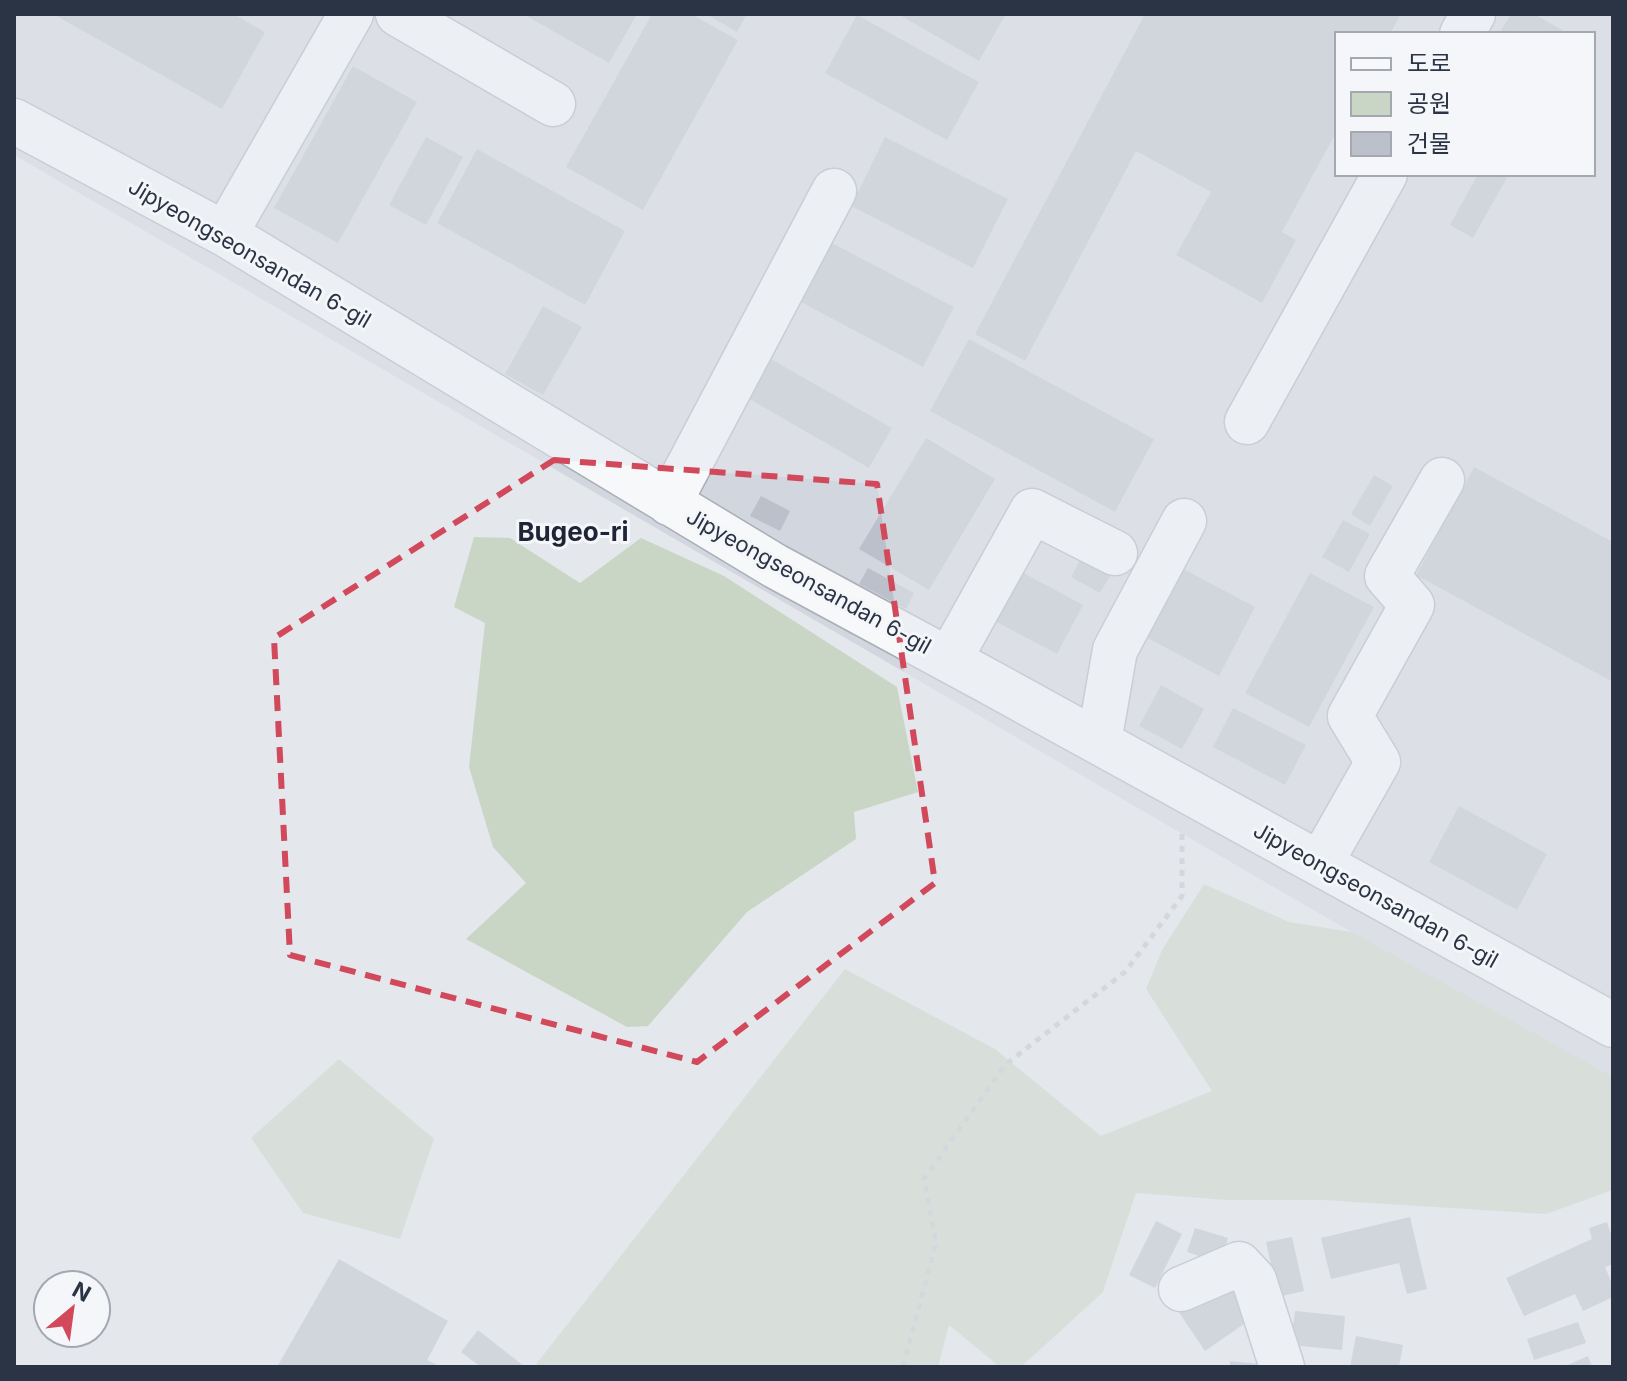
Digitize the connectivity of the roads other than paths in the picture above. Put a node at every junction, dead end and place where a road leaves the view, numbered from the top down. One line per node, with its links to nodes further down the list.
1 (351, 14): 9 (street)
2 (398, 14): 5 (street)
3 (1473, 14): 4 (street)
4 (1463, 32)
5 (553, 104)
6 (14, 121): 9 (street, Jipyeongseonsandan 6-gil)
7 (1384, 176): 10 (street)
8 (834, 191): 12 (street)
9 (225, 234): 12 (street, Jipyeongseonsandan 6-gil)
10 (1247, 422)
11 (1442, 480): 17 (street)
12 (669, 503): 15 (street, Jipyeongseonsandan 6-gil)
13 (1184, 521): 16 (street)
14 (1115, 553): 15 (street)
15 (949, 660): 16 (street, Jipyeongseonsandan 6-gil)
16 (1099, 742): 17 (street, Jipyeongseonsandan 6-gil)
17 (1320, 864): 18 (street, Jipyeongseonsandan 6-gil)
18 (1613, 1025)
19 (1181, 1289): 20 (street)
20 (1282, 1367)

